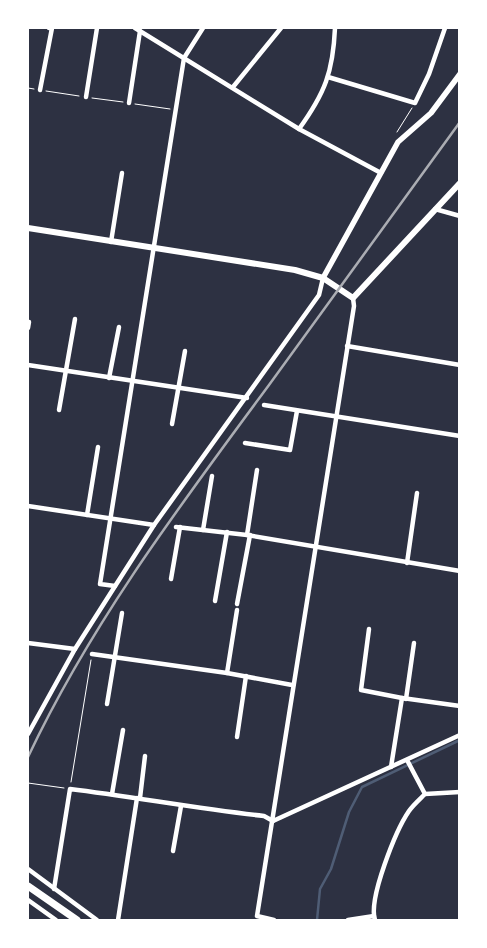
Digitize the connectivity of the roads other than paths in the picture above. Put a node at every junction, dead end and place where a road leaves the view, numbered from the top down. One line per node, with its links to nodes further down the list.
1 (48, 28): 13 (street)
2 (98, 28): 14 (street)
3 (135, 28): 8 (street)
4 (203, 28): 9 (street)
5 (281, 28): 12 (street)
6 (335, 28): 11 (street)
7 (445, 28): 11 (street)
8 (140, 31): 9 (street); 15 (street)
9 (184, 58): 12 (street); 24 (street)
10 (460, 74): 18 (street)
11 (328, 77): 16 (street)
12 (233, 87): 16 (street)
13 (40, 90)
14 (86, 97)
15 (128, 103)
16 (300, 128): 18 (street)
17 (122, 173): 23 (street)
18 (381, 173): 25 (street)
19 (460, 183): 20 (main road)
20 (434, 209): 21 (street); 26 (main road)
21 (460, 216)
22 (28, 228): 23 (main road)
23 (111, 242): 24 (main road)
24 (154, 249): 25 (main road); 37 (street)
25 (323, 278): 26 (main road); 39 (street)
26 (353, 298): 31 (street)
27 (75, 319): 35 (street)
28 (29, 322): 30 (street)
29 (119, 327): 36 (street)
30 (28, 328)
31 (347, 346): 34 (street); 43 (street)
32 (185, 351): 38 (street)
33 (28, 365): 35 (street)
34 (460, 365)
35 (65, 371): 36 (street); 41 (street)
36 (109, 378): 37 (street)
37 (133, 382): 38 (street); 53 (street)
38 (178, 389): 39 (street); 44 (street)
39 (247, 398): 54 (street)
40 (264, 405): 42 (street)
41 (59, 410)
42 (297, 411): 43 (street); 46 (street)
43 (334, 417): 45 (street); 58 (street)
44 (172, 424)
45 (460, 436)
46 (245, 443)
47 (98, 447): 52 (street)
48 (257, 470): 57 (street)
49 (212, 476): 55 (street)
50 (417, 493): 59 (street)
51 (28, 506): 52 (street)
52 (87, 515): 53 (street)
53 (112, 519): 54 (street); 62 (street)
54 (154, 525): 62 (street)
55 (203, 530): 56 (street); 61 (street)
56 (227, 532): 57 (street); 63 (street)
57 (248, 535): 58 (street); 64 (street)
58 (314, 547): 59 (street); 75 (street)
59 (407, 563): 60 (street)
60 (460, 571)
61 (171, 579)
62 (115, 586): 70 (street)
63 (215, 601)
64 (237, 604)
65 (237, 610): 73 (street)
66 (122, 614): 72 (street)
67 (370, 629): 76 (street)
68 (28, 643): 70 (street)
69 (414, 643): 76 (street)
70 (75, 649): 80 (street)
71 (92, 654): 72 (street)
72 (114, 656): 73 (street); 77 (street)
73 (227, 673): 74 (street)
74 (246, 676): 75 (street); 82 (street)
75 (292, 686): 91 (street)
76 (404, 698): 78 (street); 85 (street)
77 (106, 704)
78 (460, 706)
79 (122, 730): 87 (street)
80 (28, 734)
81 (460, 735): 84 (street)
82 (237, 737)
83 (146, 756): 89 (street)
84 (406, 760): 85 (street); 88 (street)
85 (391, 767): 91 (street)
86 (460, 792): 88 (street)
87 (112, 794): 89 (street); 95 (street)
88 (425, 794): 98 (street)
89 (138, 798): 90 (street); 102 (street)
90 (181, 806): 91 (street); 92 (street)
91 (273, 821): 103 (street)
92 (174, 850)
93 (28, 870): 95 (street)
94 (28, 886): 100 (main road)
95 (54, 889): 101 (street)
96 (28, 900): 97 (street)
97 (50, 918): 99 (street)
98 (374, 918): 104 (street)
99 (56, 920)
100 (77, 920)
101 (97, 920)
102 (118, 920)
103 (274, 920)
104 (348, 920)

